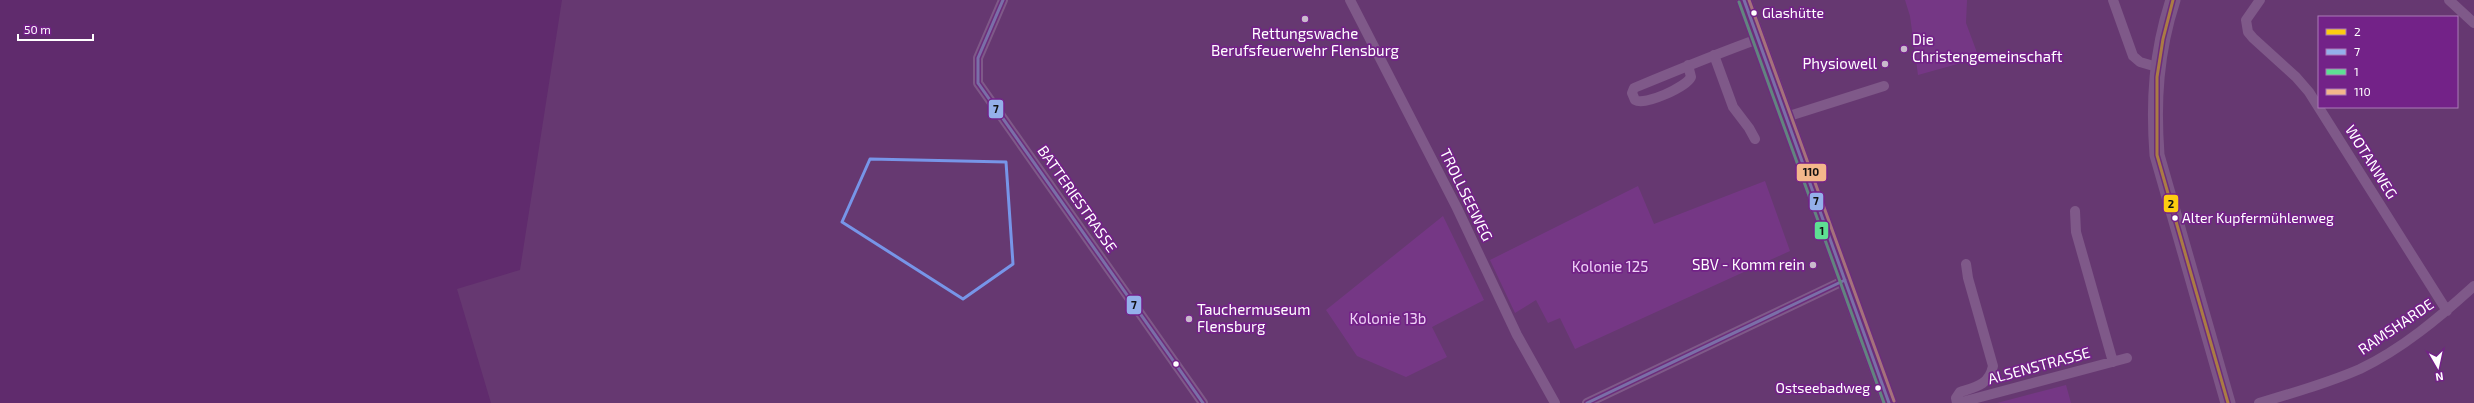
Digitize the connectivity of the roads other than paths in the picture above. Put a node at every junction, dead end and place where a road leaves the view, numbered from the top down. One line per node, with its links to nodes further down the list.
1 (1004, 0): 25 (street, BATTERIESTRASSE)
2 (1350, 0): 26 (street, TROLLSEEWEG)
3 (1744, 0): 9 (main road)
4 (2113, 0): 12 (street)
5 (2173, 0): 12 (main road)
6 (2260, 0): 14 (street, WOTANWEG)
7 (2449, 0): 8 (street)
8 (2474, 23)
9 (1758, 39): 10 (street); 16 (main road)
10 (1714, 55): 11 (street); 17 (street)
11 (1688, 65): 11 (street)
12 (2157, 67): 30 (main road)
13 (1884, 86): 16 (street)
14 (2318, 106)
15 (2319, 108): 22 (street, WOTANWEG)
16 (1786, 117): 20 (main road)
17 (1754, 139)
18 (2075, 211): 24 (street)
19 (1966, 264): 29 (street, ALSENSTRASSE)
20 (1845, 280): 27 (street); 28 (main road)
21 (2474, 286): 22 (street, RAMSHARDE)
22 (2447, 311): 31 (street, RAMSHARDE)
23 (2127, 358): 24 (street, ALSENSTRASSE)
24 (2113, 362): 29 (street, ALSENSTRASSE)
25 (1203, 403)
26 (1555, 403)
27 (1587, 403)
28 (1889, 403)
29 (1957, 403)
30 (2228, 403)
31 (2259, 403)

